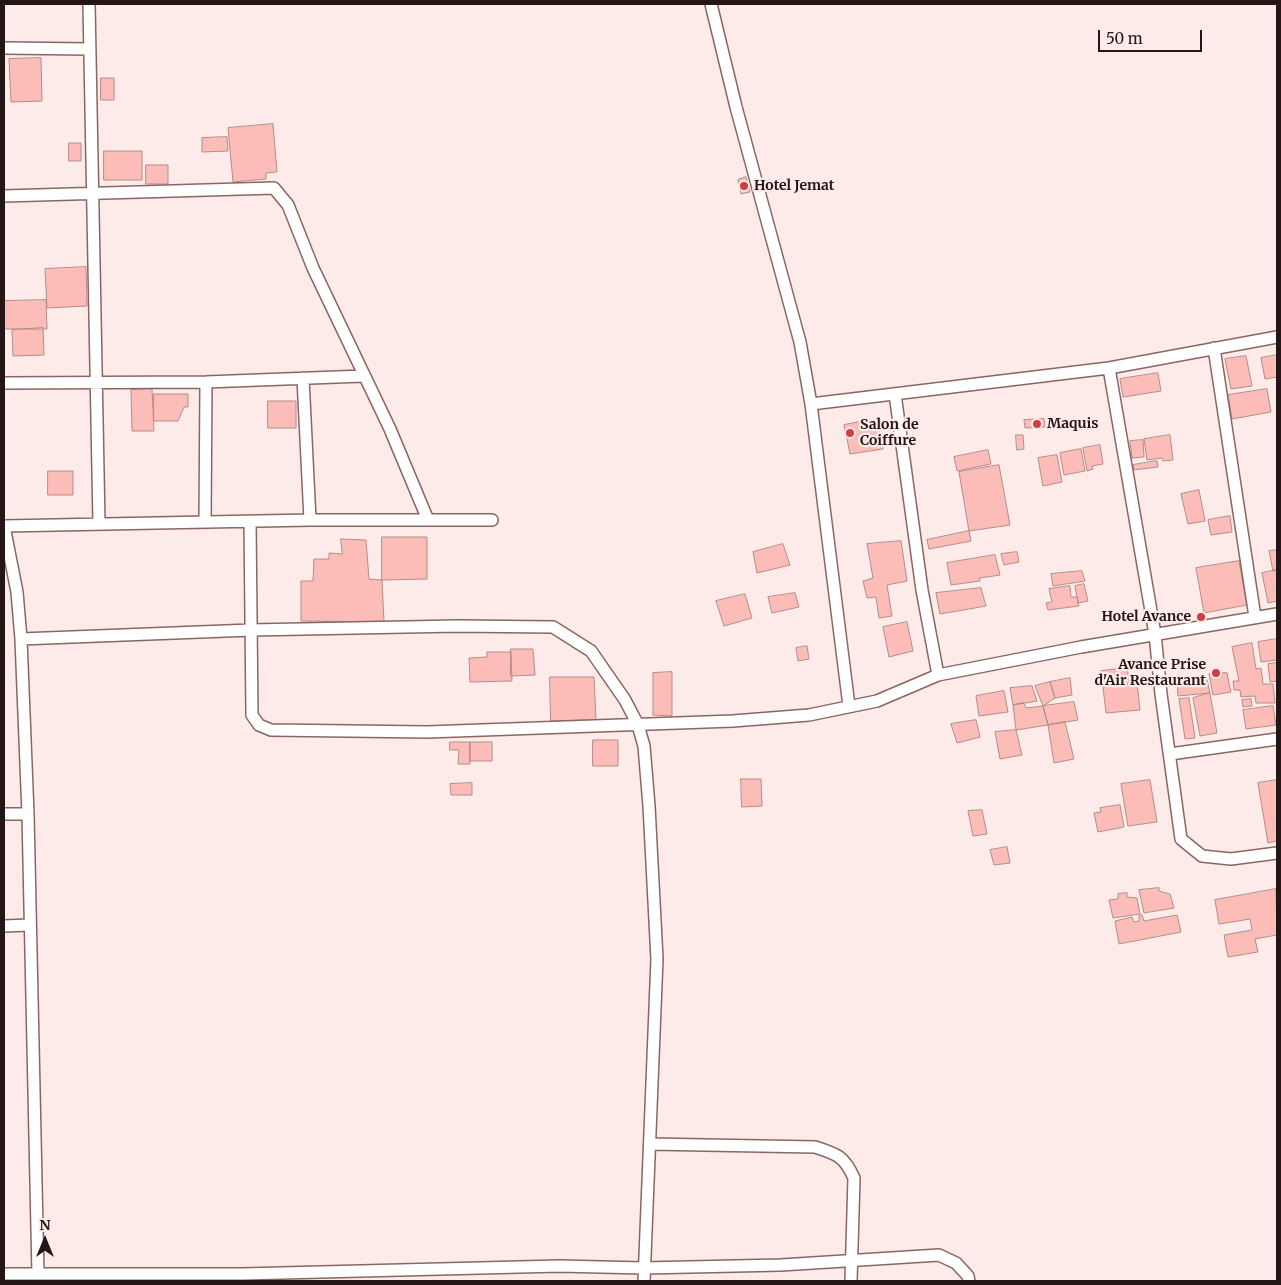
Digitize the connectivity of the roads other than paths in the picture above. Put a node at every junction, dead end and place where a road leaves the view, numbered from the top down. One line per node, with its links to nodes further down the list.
1 (89, 4): 4 (street)
2 (711, 4): 16 (street)
3 (4, 48): 4 (street)
4 (89, 48): 5 (street)
5 (92, 194): 6 (street); 10 (street); 12 (street)
6 (4, 196)
7 (1277, 337): 8 (street)
8 (1214, 348): 9 (street); 25 (street)
9 (1109, 368): 15 (street); 27 (street)
10 (363, 376): 11 (street); 18 (street)
11 (303, 378): 14 (street); 17 (street)
12 (97, 381): 13 (street); 14 (street); 22 (street)
13 (4, 382)
14 (206, 382): 20 (street)
15 (895, 394): 16 (street); 29 (street)
16 (811, 404): 30 (street)
17 (310, 520): 18 (street); 21 (street)
18 (428, 520): 19 (street)
19 (492, 520)
20 (205, 522): 21 (street); 22 (street)
21 (250, 522): 26 (street)
22 (99, 524): 23 (street)
23 (4, 526): 28 (street)
24 (1277, 614): 25 (street)
25 (1255, 617): 27 (street)
26 (251, 630): 28 (street); 31 (street); 31 (street)
27 (1155, 634): 29 (street); 33 (street)
28 (21, 639): 35 (street)
29 (938, 675): 30 (street)
30 (849, 706): 31 (street)
31 (638, 725): 39 (street)
32 (1277, 739): 33 (street)
33 (1170, 754): 36 (street)
34 (4, 814): 35 (street)
35 (28, 814): 37 (street)
36 (1277, 853)
37 (29, 925): 38 (street); 43 (street)
38 (4, 926)
39 (650, 1144): 40 (street); 41 (street)
40 (851, 1260): 41 (street); 46 (street); 47 (street)
41 (644, 1268): 44 (street); 45 (street)
42 (4, 1274): 43 (street)
43 (38, 1274): 44 (street)
44 (242, 1278)
45 (644, 1281)
46 (851, 1281)
47 (968, 1281)

